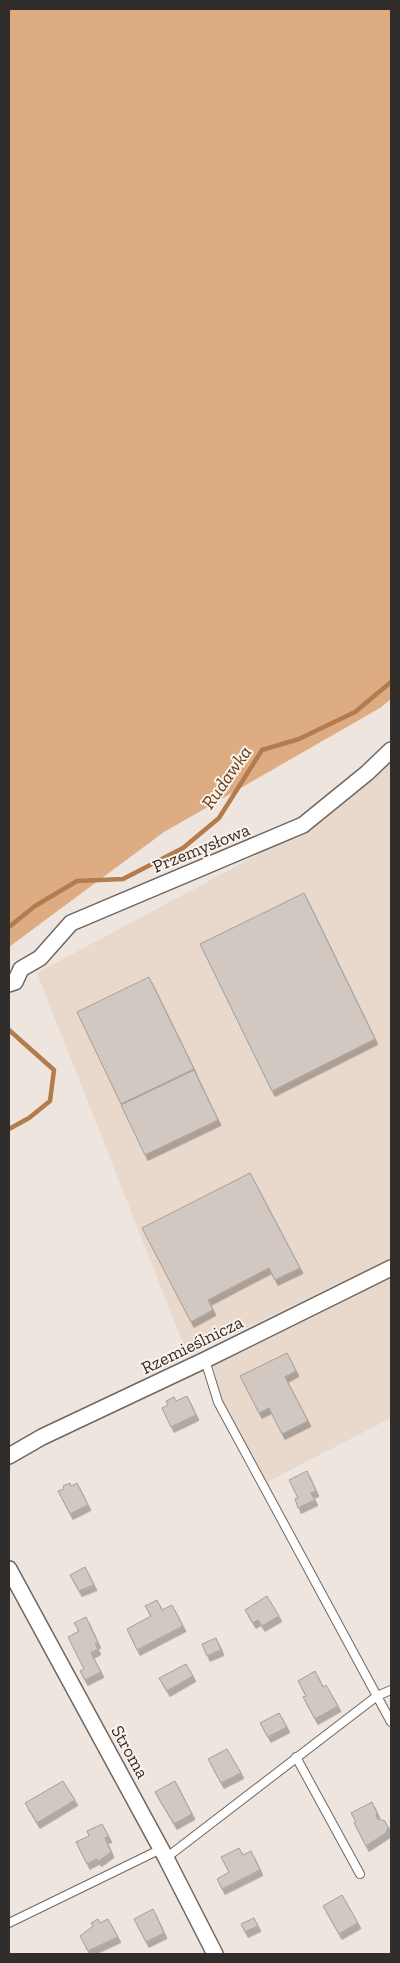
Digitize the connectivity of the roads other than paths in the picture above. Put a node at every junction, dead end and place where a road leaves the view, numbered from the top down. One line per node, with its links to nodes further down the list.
1 (391, 750): 2 (street, Przemysłowa)
2 (15, 971): 3 (street, Przemysłowa)
3 (9, 984)
4 (391, 1268): 5 (street, Rzemieślnicza)
5 (205, 1360): 6 (street, Rzemieślnicza); 9 (lane)
6 (9, 1456)
7 (9, 1569): 12 (street, Stroma)
8 (391, 1690): 9 (lane)
9 (377, 1696): 10 (lane); 11 (lane)
10 (391, 1722)
11 (296, 1757): 12 (lane); 13 (lane)
12 (164, 1853): 14 (lane); 15 (street, Stroma)
13 (360, 1874)
14 (9, 1923)
15 (215, 1954)

